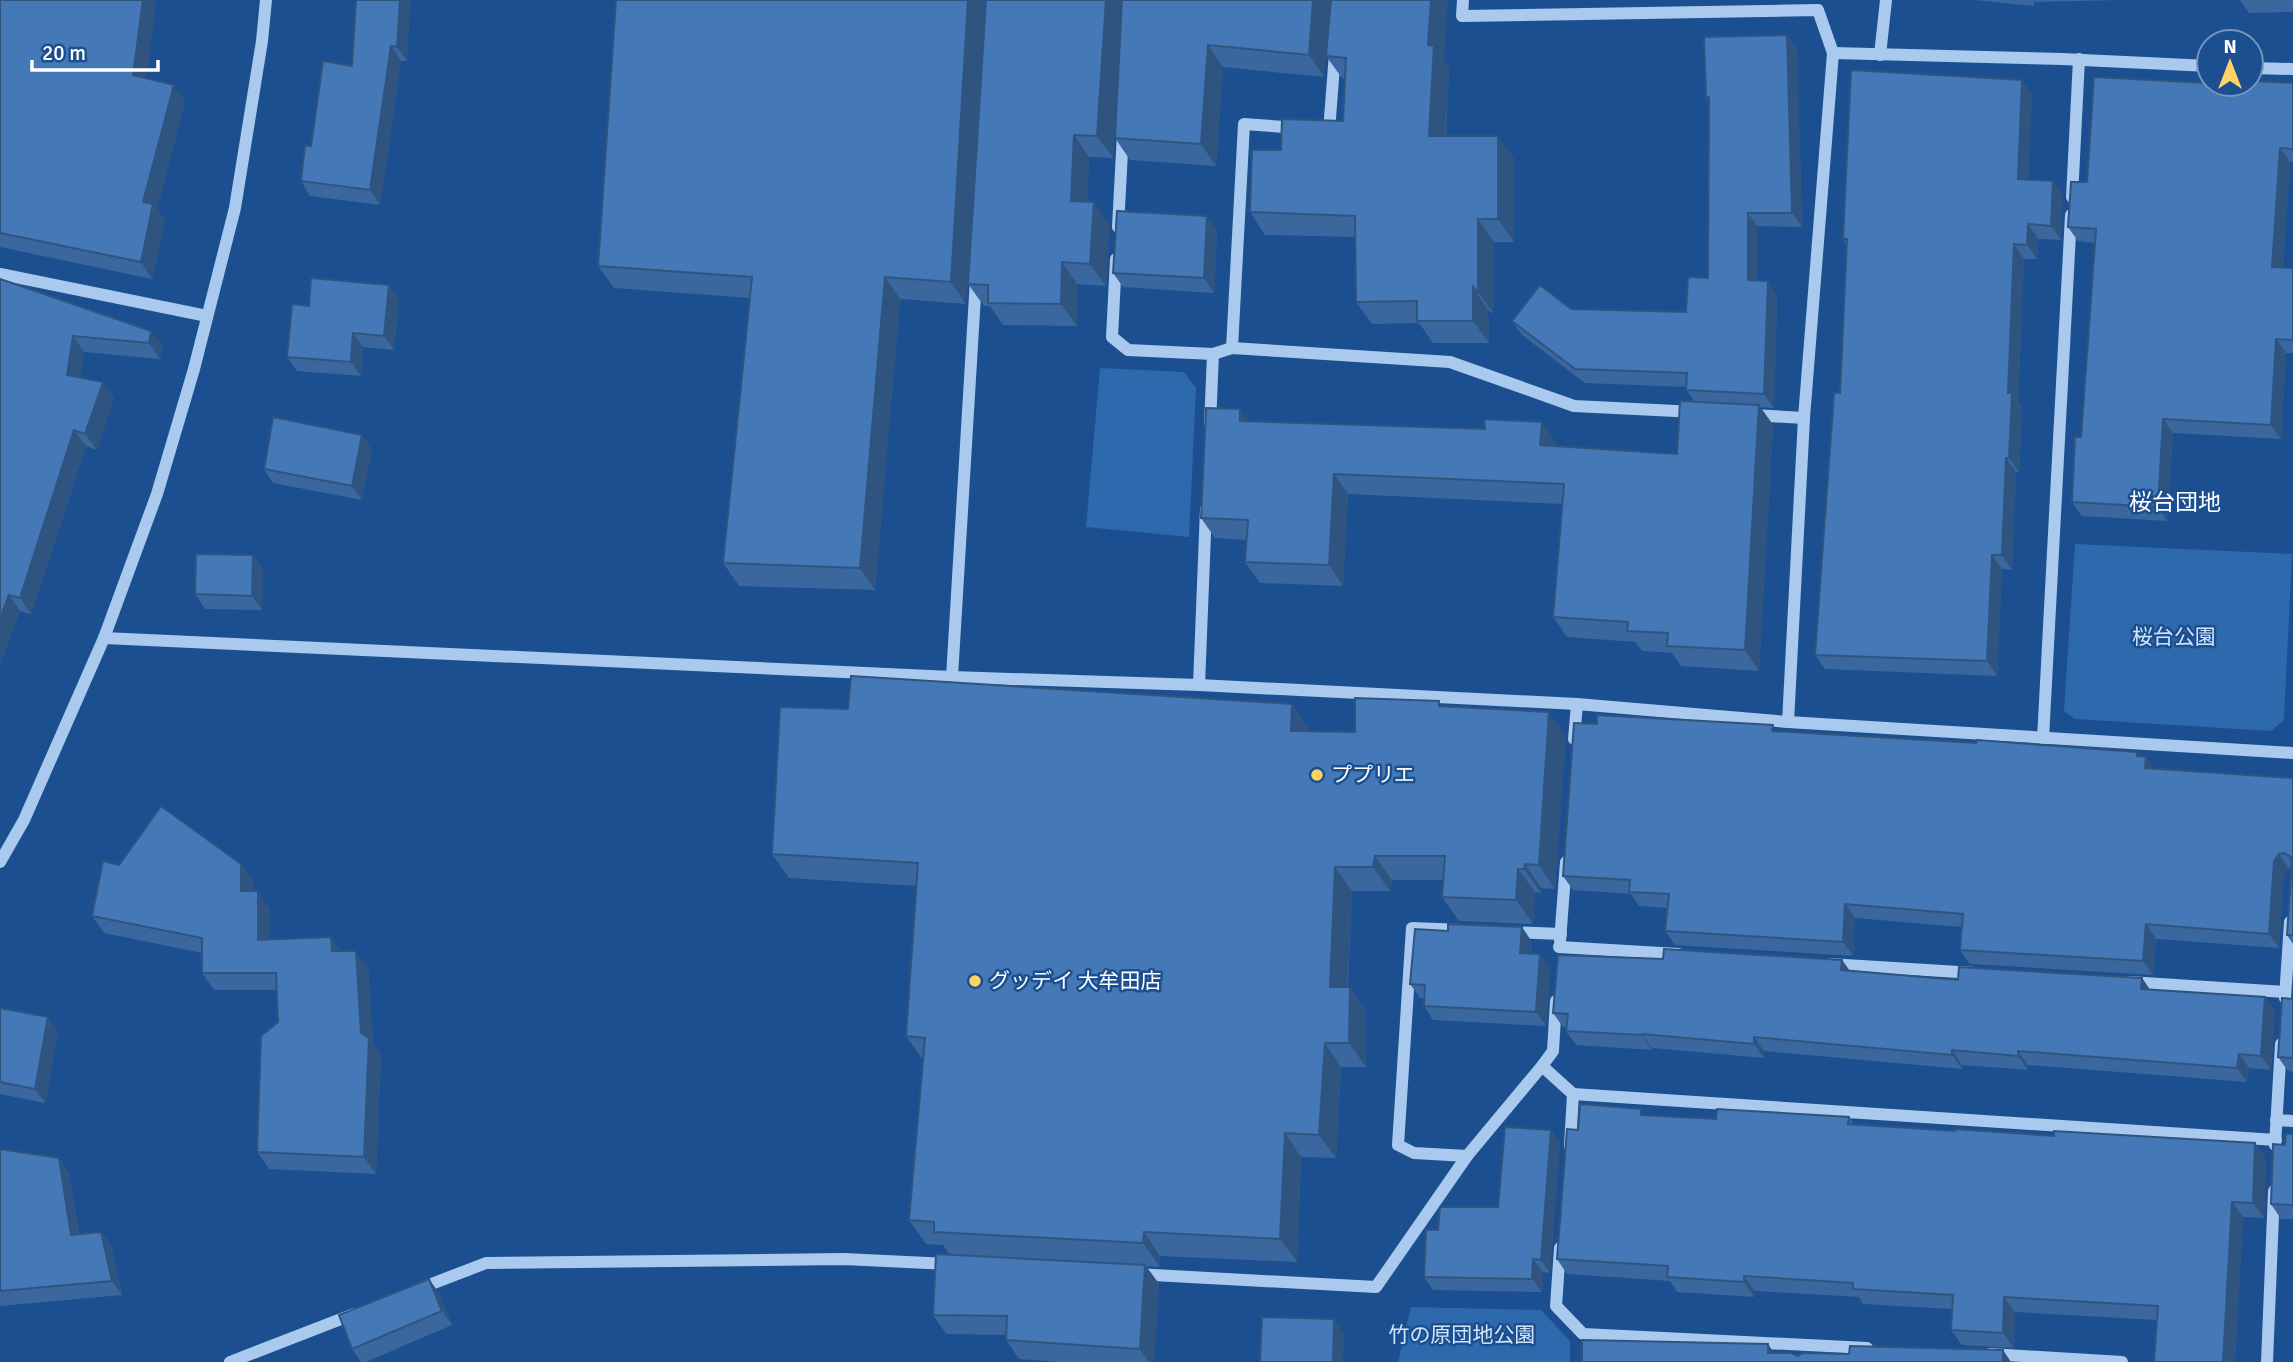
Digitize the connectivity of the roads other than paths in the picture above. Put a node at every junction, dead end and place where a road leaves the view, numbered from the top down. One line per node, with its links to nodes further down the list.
1 (266, 0): 15 (street)
2 (1463, 0): 4 (street)
3 (1886, 0): 7 (street)
4 (1683, 6): 6 (street)
5 (1336, 39): 16 (street)
6 (1833, 53): 7 (street); 20 (street)
7 (1880, 55): 8 (street)
8 (2079, 60): 9 (street); 28 (street)
9 (2195, 65)
10 (2265, 68): 11 (street)
11 (2293, 69)
12 (1124, 121): 17 (street)
13 (977, 262): 24 (street)
14 (0, 274): 15 (street)
15 (207, 316): 23 (street)
16 (1233, 348): 17 (street); 18 (street)
17 (1213, 354): 21 (street)
18 (1709, 413)
19 (1737, 414): 20 (street)
20 (1804, 418): 27 (street)
21 (1209, 437)
22 (1207, 492): 25 (street)
23 (104, 638): 24 (street); 32 (street)
24 (952, 677): 25 (street)
25 (1199, 685): 26 (street)
26 (1577, 704): 27 (street); 30 (street)
27 (1788, 722): 28 (street)
28 (2043, 739): 29 (street)
29 (2293, 753)
30 (1573, 758)
31 (1567, 853): 34 (street)
32 (0, 862)
33 (2290, 914): 40 (street)
34 (1560, 947): 35 (street); 47 (street)
35 (1685, 955)
36 (1810, 962): 37 (street)
37 (1992, 974)
38 (2118, 981): 40 (street)
39 (1557, 986): 41 (street)
40 (2285, 992): 43 (street)
41 (1542, 1066): 42 (street); 47 (street)
42 (1573, 1094): 45 (street); 48 (street)
43 (2276, 1120): 44 (street); 45 (street)
44 (2293, 1121)
45 (2276, 1140): 46 (street)
46 (2275, 1153)
47 (1467, 1156): 52 (street)
48 (1568, 1164)
49 (2274, 1181): 64 (street)
50 (1561, 1240): 55 (street)
51 (967, 1265): 53 (street)
52 (1117, 1273)
53 (409, 1293)
54 (370, 1308): 61 (street)
55 (1583, 1334): 56 (street); 57 (street)
56 (1809, 1345): 58 (street); 62 (street)
57 (1582, 1348)
58 (1876, 1349)
59 (1983, 1354): 60 (street)
60 (2050, 1359): 63 (street)
61 (230, 1362)
62 (1808, 1362)
63 (2122, 1362)
64 (2267, 1362)

